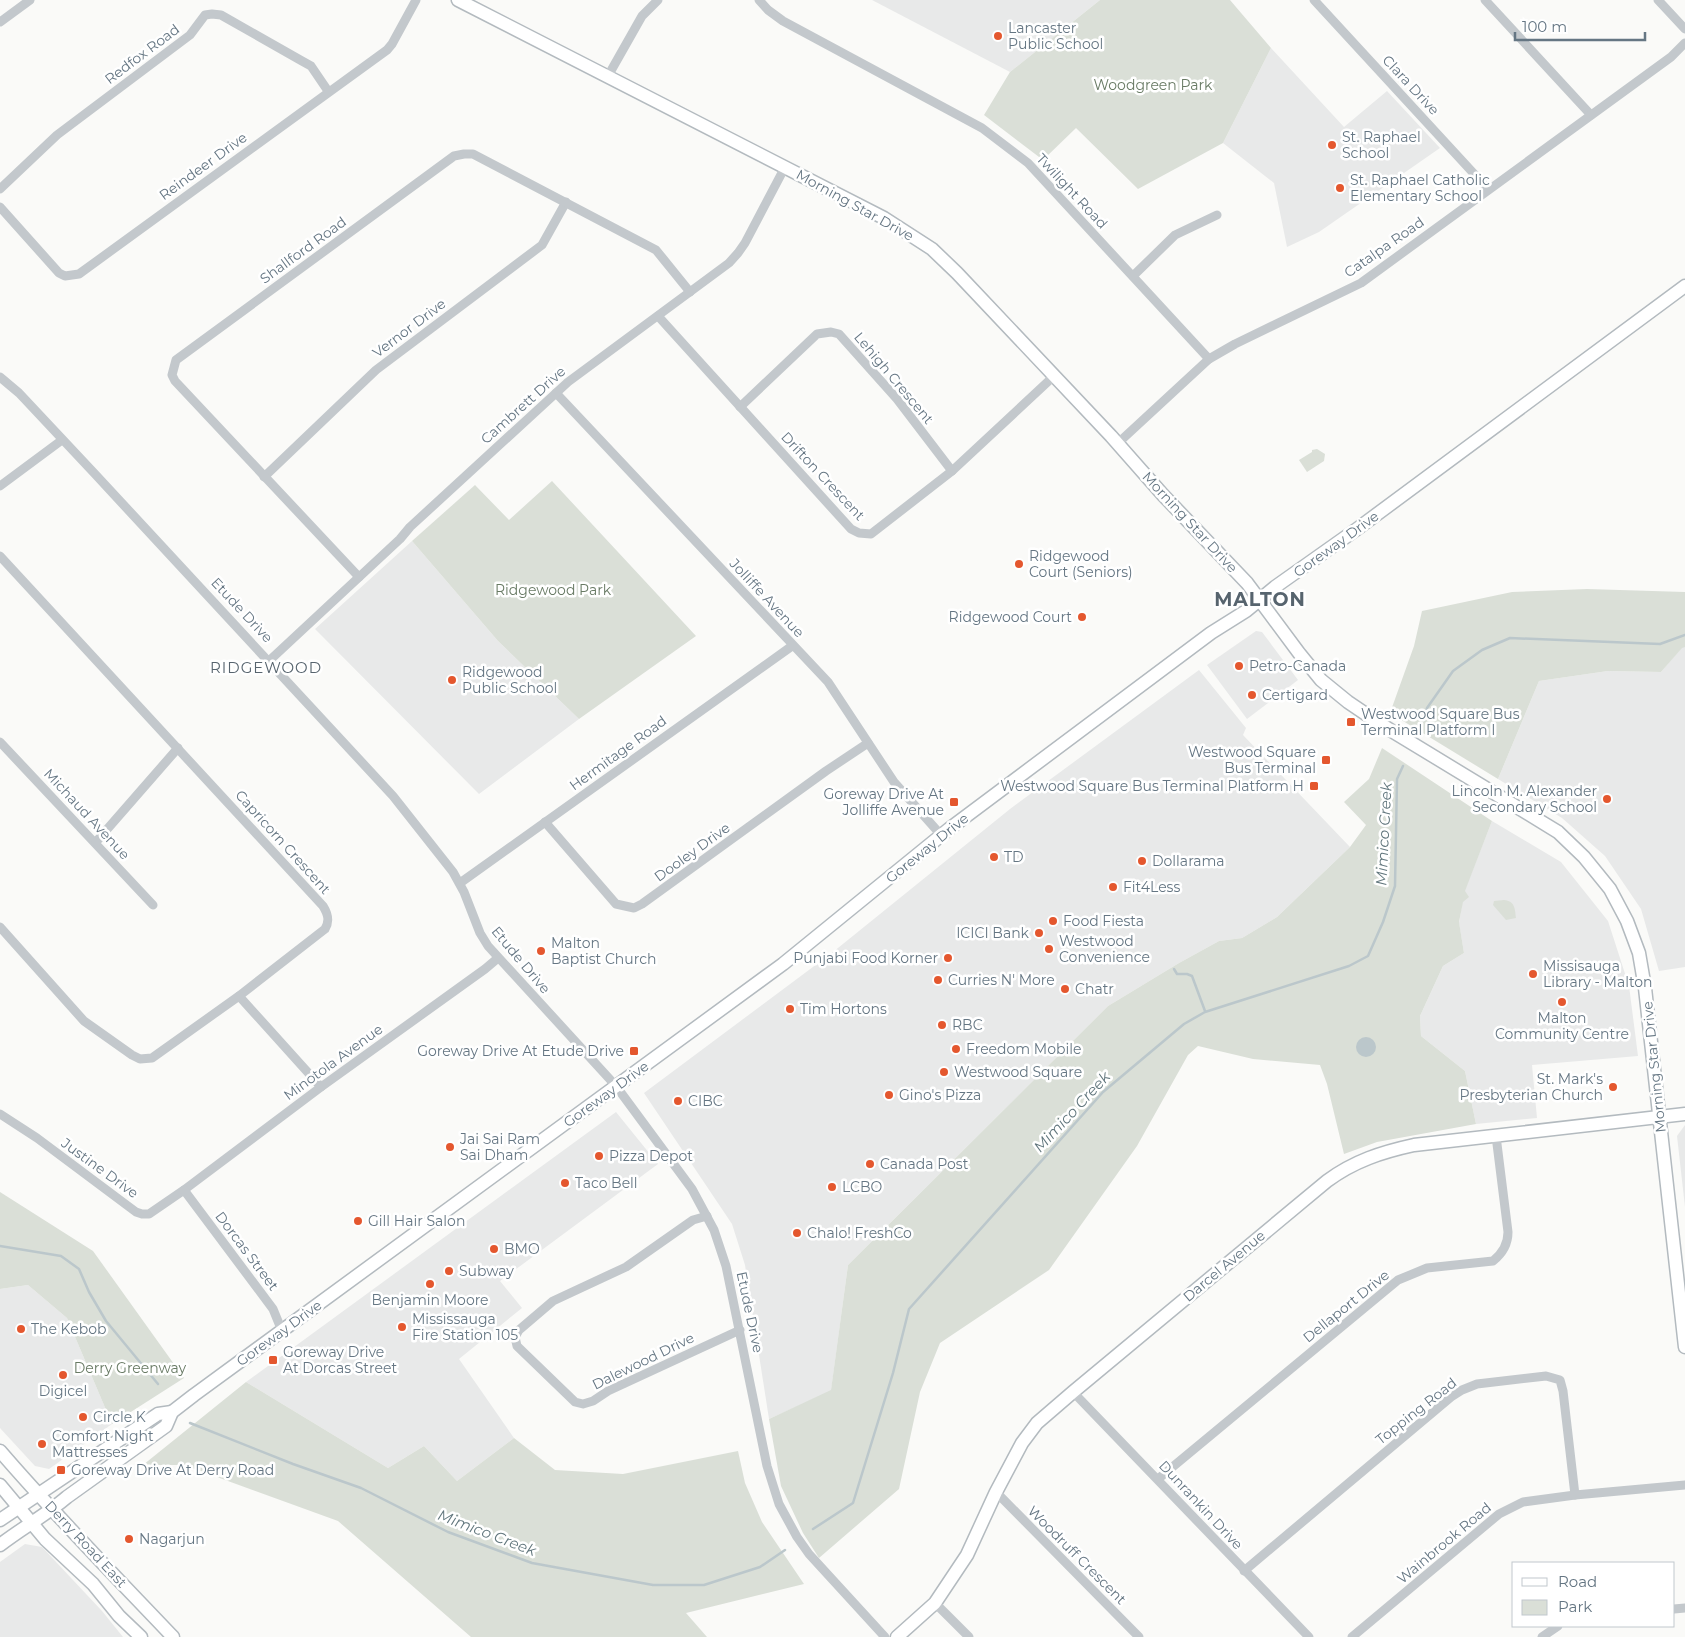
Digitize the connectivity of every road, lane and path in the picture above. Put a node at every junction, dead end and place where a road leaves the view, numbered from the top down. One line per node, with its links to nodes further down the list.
1 (30, 0): 9 (street)
2 (416, 0): 13 (street, Reindeer Drive)
3 (458, 0): 12 (street, Morning Star Drive)
4 (658, 0): 12 (street)
5 (759, 0): 21 (street, Twilight Road)
6 (1314, 0): 17 (street, Clara Drive)
7 (1485, 0): 14 (street)
8 (1658, 0): 10 (street)
9 (0, 22)
10 (1685, 29)
11 (1685, 43): 14 (street, Catalpa Road)
12 (608, 76): 15 (street, Morning Star Drive)
13 (328, 91): 16 (street, Redfox Road); 19 (street, Reindeer Drive)
14 (1591, 116): 17 (street, Catalpa Road)
15 (785, 168): 23 (street, Cambrett Drive); 26 (street, Morning Star Drive)
16 (0, 189)
17 (1488, 189): 25 (street, Catalpa Road)
18 (566, 202): 23 (street, Shallford Road); 33 (street, Vernor Drive); 33 (street, Shallford Road)
19 (0, 207)
20 (1217, 215): 21 (street)
21 (1133, 276): 25 (street, Twilight Road)
22 (1685, 286): 37 (street, Goreway Drive)
23 (690, 292): 24 (street, Cambrett Drive)
24 (658, 316): 28 (street, Cambrett Drive); 29 (street, Drifton Crescent)
25 (1209, 360): 31 (street, Catalpa Road)
26 (1054, 376): 31 (street, Morning Star Drive); 32 (street, Drifton Crescent)
27 (0, 377): 30 (street, Etude Drive)
28 (556, 393): 36 (street, Cambrett Drive); 38 (street, Jolliffe Avenue)
29 (740, 407): 32 (street, Drifton Crescent); 32 (street, Lehigh Crescent)
30 (62, 440): 34 (street); 39 (street, Etude Drive)
31 (1117, 444): 37 (street, Morning Star Drive)
32 (952, 471)
33 (264, 476): 36 (street, Shallford Road)
34 (0, 486)
35 (0, 556): 42 (street, Capricorn Crescent)
36 (359, 577): 39 (street, Cambrett Drive)
37 (1260, 599): 44 (street, Goreway Drive); 55 (street, Morning Star Drive)
38 (792, 646): 41 (street, Jolliffe Avenue); 43 (street, Hermitage Road)
39 (270, 660): 46 (street, Etude Drive)
40 (0, 742): 45 (street, Michaud Avenue)
41 (868, 743): 43 (street, Dooley Drive); 44 (street, Jolliffe Avenue)
42 (178, 748): 45 (street); 50 (street, Capricorn Crescent)
43 (545, 822): 46 (street, Hermitage Road)
44 (941, 835): 51 (street, Goreway Drive)
45 (96, 842): 47 (street, Michaud Avenue)
46 (460, 883): 49 (street, Etude Drive)
47 (152, 905)
48 (0, 927): 50 (street, Capricorn Crescent)
49 (498, 958): 51 (street, Etude Drive); 52 (street, Minotola Avenue)
50 (239, 996): 52 (street)
51 (616, 1086): 58 (street, Etude Drive); 60 (street, Goreway Drive)
52 (321, 1087): 57 (street, Minotola Avenue)
53 (0, 1114): 57 (street, Justine Drive)
54 (1685, 1114): 55 (street, Darcel Avenue)
55 (1660, 1117): 56 (street, Darcel Avenue); 61 (street, Morning Star Drive)
56 (1496, 1136): 62 (street, Darcel Avenue); 65 (street, Dellaport Drive)
57 (184, 1190): 60 (street, Dorcas Street)
58 (707, 1216): 59 (street, Etude Drive); 59 (street, Dalewood Drive)
59 (740, 1330): 81 (street, Etude Drive)
60 (282, 1331): 63 (street, Goreway Drive)
61 (1685, 1347)
62 (1073, 1392): 65 (street, Dunrankin Drive); 68 (street, Darcel Avenue)
63 (172, 1412): 69 (street, Goreway Drive); 72 (street, Goreway Drive)
64 (0, 1451): 69 (street, Derry Road East)
65 (1158, 1479): 76 (street, Dunrankin Drive)
66 (0, 1485): 71 (street, Derry Road East)
67 (1685, 1485): 70 (street, Wainbrook Road)
68 (996, 1492): 77 (street, Darcel Avenue); 84 (street, Woodruff Crescent)
69 (40, 1494): 71 (street, Goreway Drive); 72 (street, Derry Road East)
70 (1575, 1495): 76 (street, Topping Road); 86 (street, Wainbrook Road)
71 (20, 1506): 73 (street, Goreway Drive); 74 (street, Derry Road East)
72 (52, 1509): 74 (street, Goreway Drive); 80 (street, Derry Road East)
73 (0, 1520)
74 (33, 1523): 75 (street, Goreway Drive); 79 (street, Derry Road East)
75 (0, 1545)
76 (1244, 1571): 85 (street, Dunrankin Drive)
77 (935, 1603): 82 (street, Darcel Avenue); 83 (street)
78 (1557, 1627): 87 (street)
79 (140, 1637)
80 (173, 1637)
81 (885, 1637)
82 (897, 1637)
83 (969, 1637)
84 (1139, 1637)
85 (1309, 1637)
86 (1352, 1637)
87 (1542, 1637)

